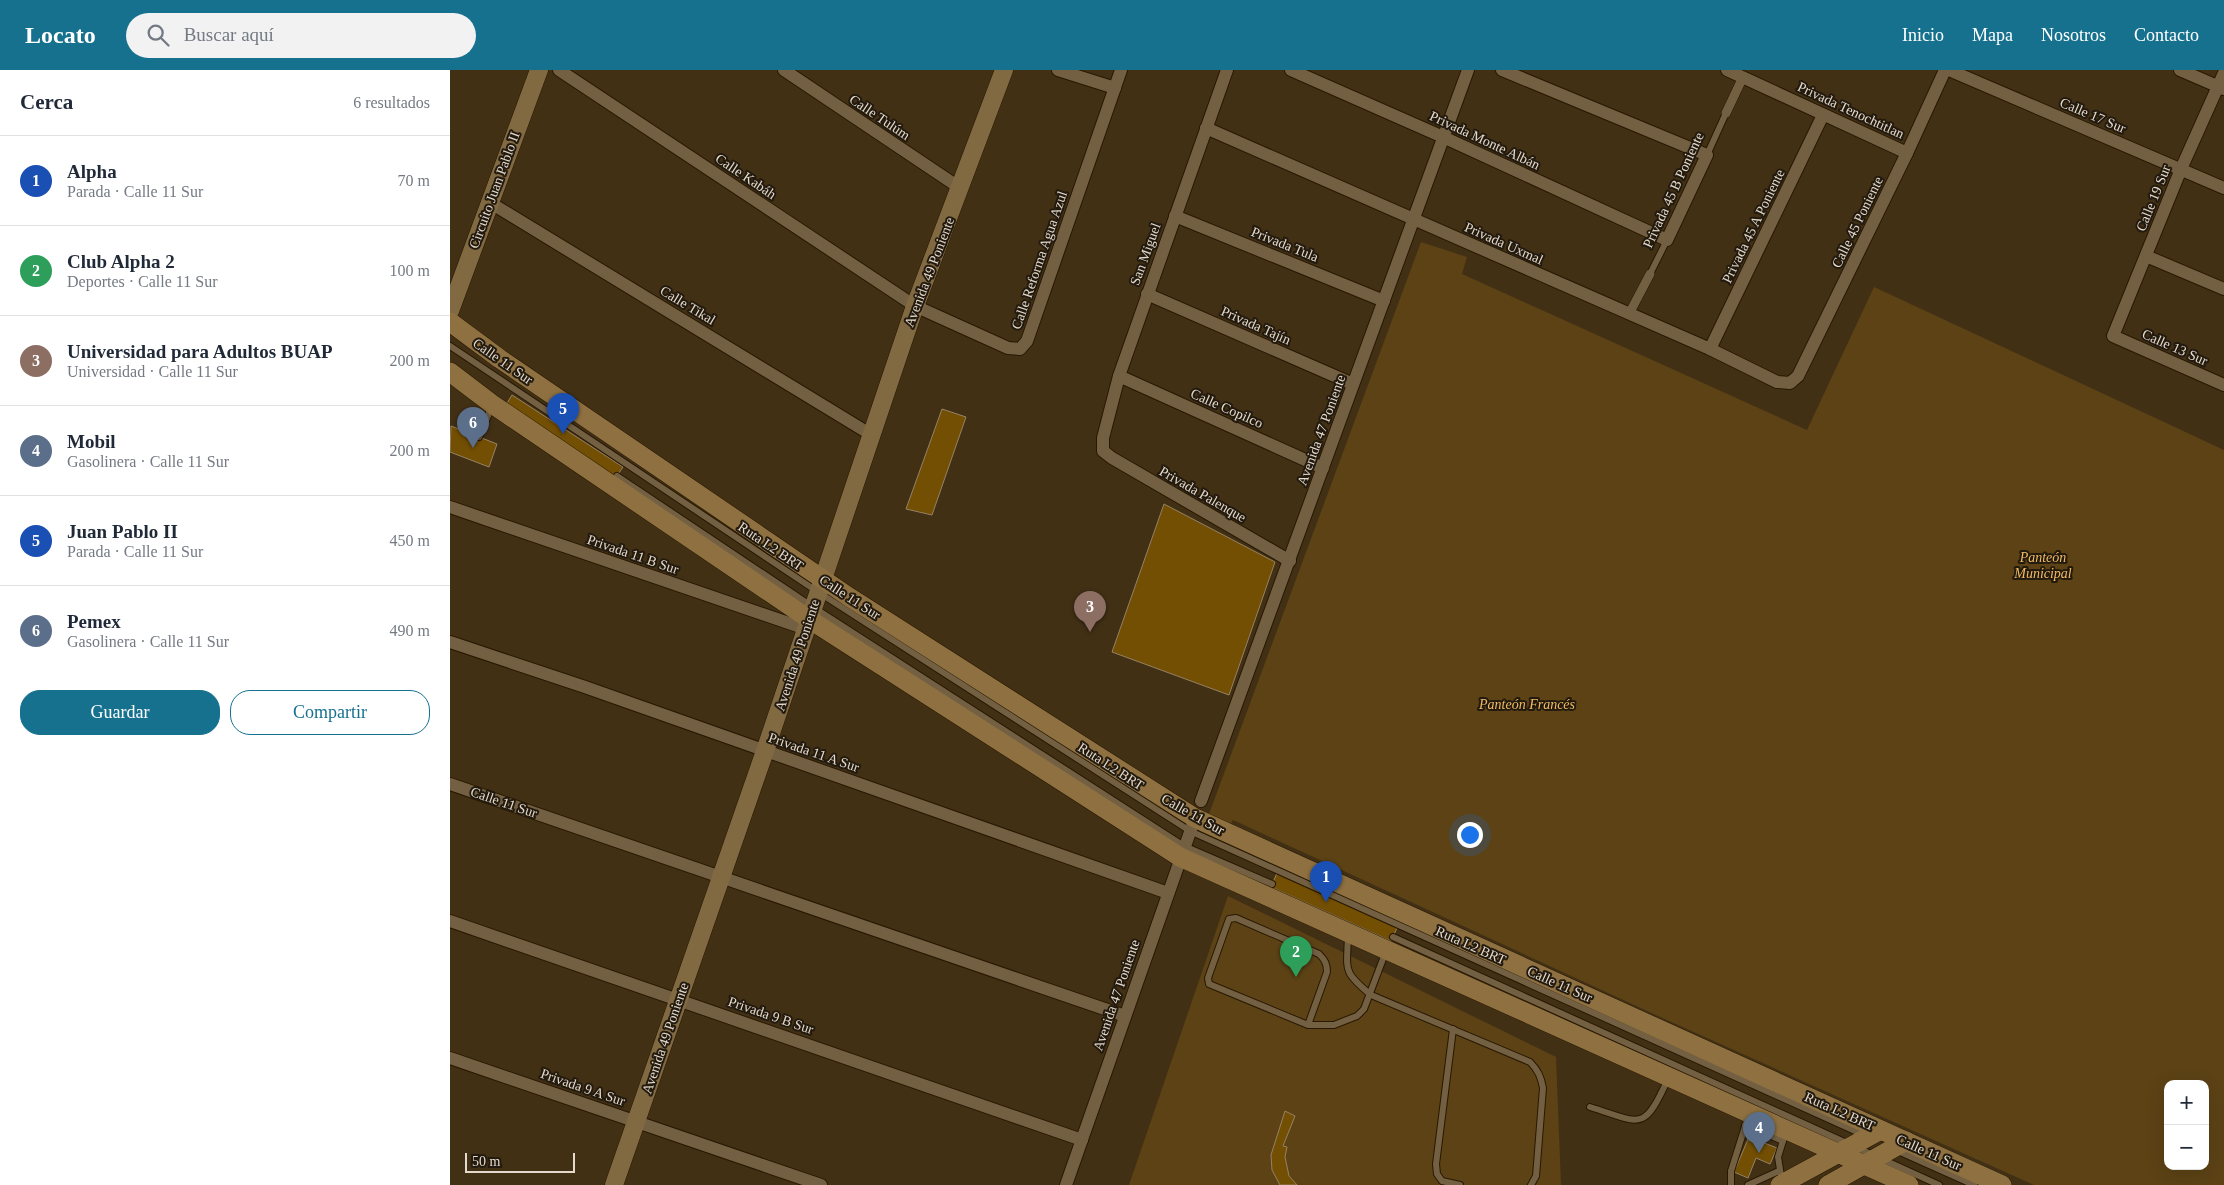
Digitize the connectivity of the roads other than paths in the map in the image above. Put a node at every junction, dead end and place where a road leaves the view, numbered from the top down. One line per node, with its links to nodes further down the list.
1 (539, 70): 27 (main road, Circuito Juan Pablo II)
2 (560, 70): 36 (street, Calle Kabáh)
3 (784, 70): 25 (street, Calle Tulúm)
4 (1004, 70): 25 (main road, Avenida 49 Poniente)
5 (1058, 70): 16 (street)
6 (1120, 70): 16 (street, Calle Reforma Agua Azul)
7 (1226, 70): 20 (street, San Miguel)
8 (1290, 70): 21 (street, Privada Monte Albán)
9 (1468, 70): 21 (street, Avenida 47 Poniente)
10 (1502, 70): 23 (street)
11 (1727, 70): 15 (street, Privada Tenochtitlan)
12 (1947, 70): 22 (street, Calle 45 Poniente); 24 (street, Calle 17 Sur)
13 (2180, 70): 17 (street)
14 (2224, 73): 17 (street, Calle 19 Sur)
15 (1742, 77): 18 (street, Privada 45 B Poniente); 19 (street, Privada Tenochtitlan)
16 (1115, 88): 36 (street, Calle Reforma Agua Azul)
17 (2221, 88): 24 (street, Calle 19 Sur)
18 (1726, 113): 23 (lane, Privada 45 B Poniente)
19 (1823, 114): 22 (street, Privada Tenochtitlan); 42 (street, Privada 45 A Poniente)
20 (1206, 128): 28 (street, San Miguel); 29 (street, Privada Uxmal)
21 (1443, 137): 29 (street, Avenida 47 Poniente); 30 (street, Privada Monte Albán)
22 (1908, 152): 45 (street, Calle 45 Poniente)
23 (1706, 155): 30 (street, Privada 45 B Poniente)
24 (2181, 169): 26 (street, Calle 17 Sur); 31 (street, Calle 19 Sur)
25 (960, 188): 36 (main road, Avenida 49 Poniente)
26 (2224, 188)
27 (489, 202): 37 (main road, Circuito Juan Pablo II); 49 (street, Calle Tikal)
28 (1175, 216): 34 (street, San Miguel); 35 (street, Privada Tula)
29 (1413, 219): 35 (street, Avenida 47 Poniente); 38 (street, Privada Uxmal)
30 (1666, 240): 32 (lane, Privada 45 B Poniente)
31 (2146, 256): 33 (street); 40 (street, Calle 19 Sur)
32 (1650, 274): 38 (street, Privada 45 B Poniente)
33 (2224, 289)
34 (1147, 294): 44 (street, San Miguel); 46 (street, Privada Tajín)
35 (1384, 301): 46 (street, Avenida 47 Poniente)
36 (915, 306): 49 (main road, Avenida 49 Poniente)
37 (450, 311)
38 (1629, 314): 42 (street, Privada Uxmal)
39 (450, 322): 57 (main road, Calle 11 Sur)
40 (2113, 336): 47 (street, Calle 13 Sur)
41 (450, 346): 57 (lane, Ruta L2 BRT)
42 (1710, 350): 45 (street, Privada Uxmal)
43 (450, 372): 48 (main road, Calle 11 Sur)
44 (1119, 376): 51 (street, San Miguel); 52 (street, Calle Copilco)
45 (1790, 383)
46 (1353, 384): 52 (street, Avenida 47 Poniente)
47 (2224, 385)
48 (492, 404): 50 (lane); 56 (main road, Calle 11 Sur)
49 (870, 434): 57 (main road, Avenida 49 Poniente)
50 (478, 437)
51 (1103, 451): 55 (street, Privada Palenque)
52 (1323, 468): 55 (street, Avenida 47 Poniente)
53 (617, 476): 57 (lane, Ruta L2 BRT)
54 (450, 507): 58 (street, Privada 11 B Sur)
55 (1290, 561): 62 (street, Avenida 47 Poniente)
56 (764, 588): 57 (main road, Calle 11 Sur); 58 (street)
57 (814, 605): 58 (street, Privada 11 B Sur); 60 (main road, Avenida 49 Poniente); 62 (main road, Calle 11 Sur); 63 (main road, Calle 11 Sur)
58 (755, 611)
59 (450, 642): 60 (street, Privada 11 A Sur)
60 (765, 750): 64 (main road, Avenida 49 Poniente); 66 (street, Privada 11 A Sur)
61 (450, 784): 64 (street, Calle 11 Sur)
62 (1195, 816): 63 (street, Avenida 47 Poniente); 82 (main road, Calle 11 Sur)
63 (1182, 851): 65 (lane); 66 (street, Avenida 47 Poniente); 68 (main road, Calle 11 Sur)
64 (721, 877): 71 (main road, Avenida 49 Poniente); 72 (street, Calle 11 Sur)
65 (1272, 884)
66 (1168, 892): 72 (street, Avenida 47 Poniente)
67 (450, 921): 71 (street, Privada 9 B Sur)
68 (1348, 932): 69 (main road, Calle 11 Sur); 70 (lane)
69 (1390, 944): 70 (lane); 76 (main road, Calle 11 Sur); 82 (lane, Ruta L2 BRT)
70 (1371, 995): 73 (lane); 74 (lane)
71 (679, 999): 79 (main road, Avenida 49 Poniente); 81 (street, Privada 9 B Sur)
72 (1125, 1016): 81 (street, Avenida 47 Poniente)
73 (1308, 1025): 73 (lane)
74 (1453, 1029): 88 (lane); 89 (lane)
75 (450, 1058): 79 (street, Privada 9 A Sur)
76 (1669, 1077): 77 (lane); 78 (main road, Calle 11 Sur)
77 (1590, 1107)
78 (1747, 1119): 80 (main road, Calle 11 Sur); 90 (lane)
79 (636, 1121): 85 (main road, Avenida 49 Poniente); 86 (street, Privada 9 A Sur)
80 (1785, 1135): 82 (main road, Calle 11 Sur); 83 (lane)
81 (1082, 1140): 87 (street, Avenida 47 Poniente)
82 (1870, 1149): 83 (main road); 84 (main road, Calle 11 Sur); 92 (lane); 93 (main road); 94 (lane, Ruta L2 BRT); 95 (lane, Ruta L2 BRT); 96 (main road, Calle 11 Sur)
83 (1783, 1181): 91 (lane)
84 (1904, 1184)
85 (614, 1185)
86 (821, 1185)
87 (1066, 1185)
88 (1460, 1185)
89 (1531, 1185)
90 (1731, 1185)
91 (1748, 1185)
92 (1817, 1185)
93 (1828, 1185)
94 (1939, 1185)
95 (1974, 1185)
96 (2002, 1185)

